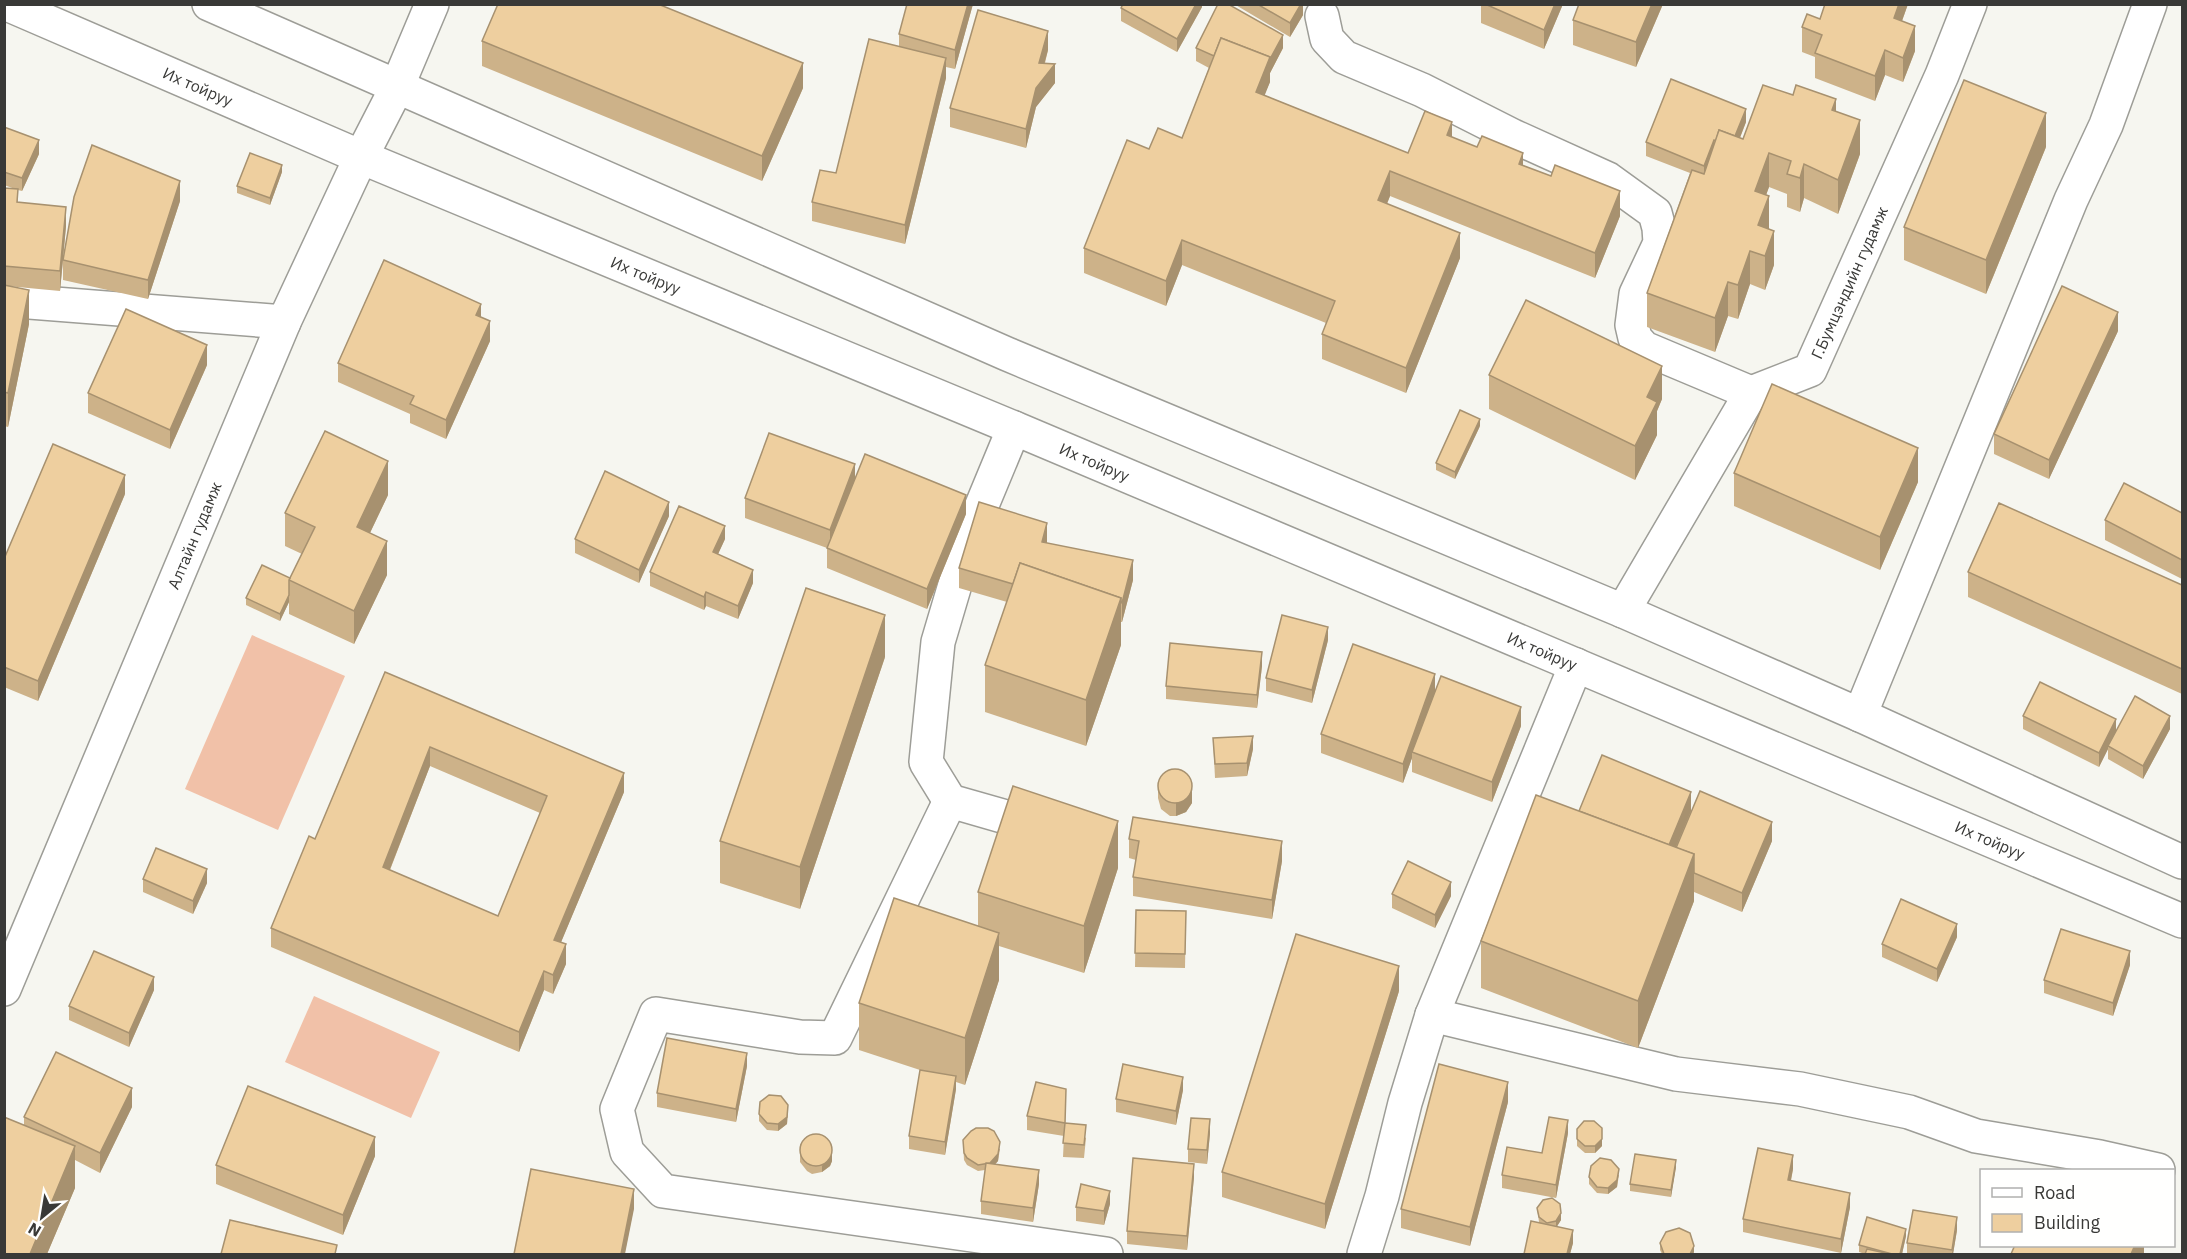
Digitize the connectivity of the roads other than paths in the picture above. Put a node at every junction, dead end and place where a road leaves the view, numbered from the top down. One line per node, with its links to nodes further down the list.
1 (7, 4): 8 (main road, Их тойруу)
2 (209, 4): 7 (main road)
3 (432, 4): 7 (main road, Алтайн гудамж)
4 (1970, 4): 11 (main road, Г.Бумцэндийн гудамж)
5 (2150, 4): 15 (main road)
6 (1322, 16): 11 (main road)
7 (397, 87): 8 (main road, Алтайн гудамж); 13 (main road)
8 (361, 157): 10 (main road, Алтайн гудамж); 12 (main road, Их тойруу)
9 (4, 300): 10 (main road)
10 (284, 322): 20 (main road, Алтайн гудамж)
11 (1751, 393): 13 (main road)
12 (1014, 428): 14 (main road, Их тойруу); 16 (main road)
13 (1623, 611): 15 (main road)
14 (1576, 665): 19 (main road, Их тойруу); 21 (main road)
15 (1860, 715): 18 (main road)
16 (950, 801): 17 (main road); 23 (main road)
17 (1044, 828)
18 (2182, 862)
19 (2182, 921)
20 (4, 989)
21 (1432, 1015): 22 (main road); 24 (main road)
22 (2154, 1169)
23 (1106, 1254)
24 (1364, 1254)

